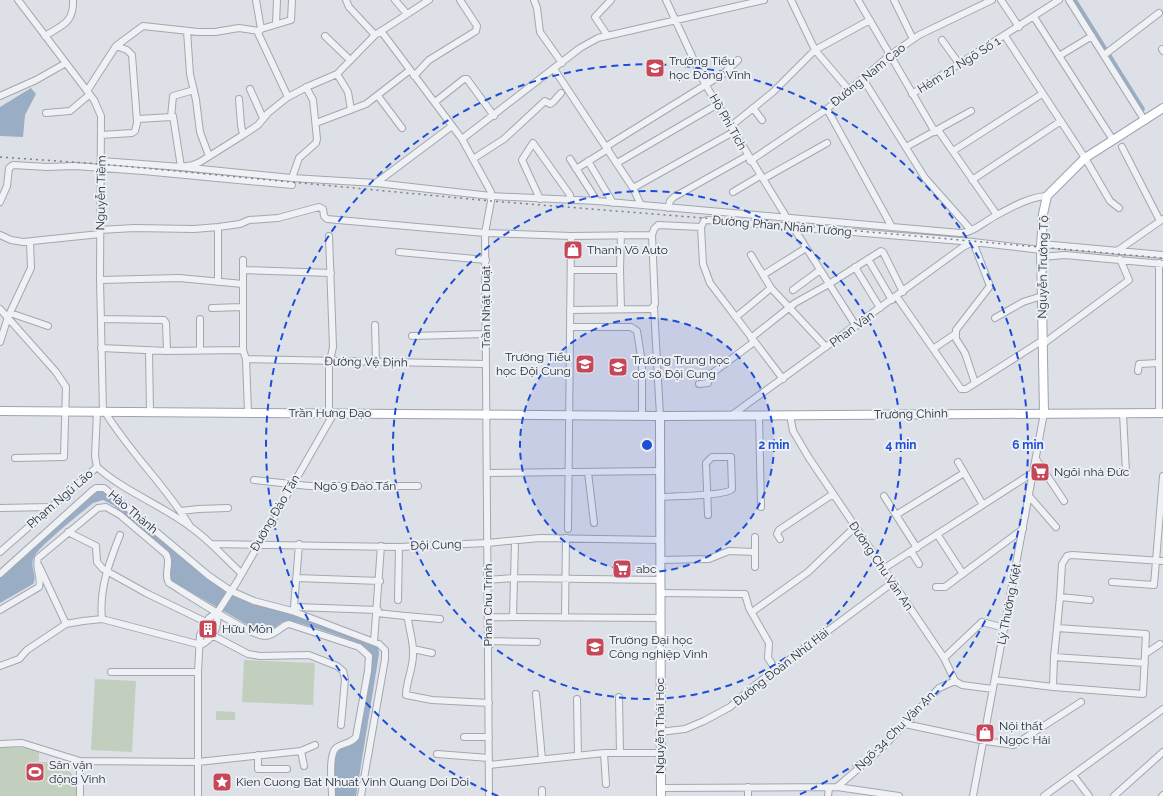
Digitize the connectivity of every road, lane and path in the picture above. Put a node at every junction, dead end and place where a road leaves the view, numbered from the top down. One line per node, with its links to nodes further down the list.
1 (18, 0): 33 (street, Nguyễn Tiềm)
2 (73, 0): 33 (street)
3 (256, 0): 29 (street)
4 (277, 0): 27 (street)
5 (292, 0): 27 (street)
6 (346, 0): 31 (street)
7 (395, 0): 23 (street)
8 (429, 0): 23 (street)
9 (534, 0): 47 (street)
10 (611, 0): 32 (street)
11 (666, 0): 25 (street, Hồ Phi Tích)
12 (764, 0): 25 (street)
13 (792, 0): 40 (street)
14 (858, 0): 26 (street)
15 (902, 0): 21 (street)
16 (989, 0): 37 (street, Đường Nam Cao)
17 (1001, 0): 28 (street)
18 (1059, 0): 24 (street, Hẻm 27 Ngõ Số 1)
19 (1069, 0): 36 (street)
20 (462, 1): 52 (street)
21 (895, 1): 37 (street)
22 (1159, 13): 41 (street)
23 (407, 14): 31 (street)
24 (1034, 17): 28 (street, Hẻm 27 Ngõ Số 1); 43 (street)
25 (674, 19): 32 (street); 54 (street, Hồ Phi Tích)
26 (870, 20): 40 (street); 42 (street)
27 (276, 24): 29 (street)
28 (1019, 27): 35 (street, Hẻm 27 Ngõ Số 1)
29 (260, 30): 30 (street); 65 (street)
30 (187, 31): 39 (street); 57 (street)
31 (378, 33): 44 (street); 50 (street)
32 (607, 35): 47 (street)
33 (45, 36): 46 (street, Nguyễn Tiềm)
34 (325, 36): 44 (street)
35 (1005, 36): 48 (street, Hẻm 27 Ngõ Số 1); 62 (street)
36 (1092, 36): 41 (street); 43 (street)
37 (913, 39): 42 (street, Đường Nam Cao)
38 (942, 40): 48 (street)
39 (116, 46): 59 (street); 79 (street)
40 (815, 50): 58 (street); 69 (street)
41 (1104, 55): 81 (street)
42 (889, 56): 53 (street, Đường Nam Cao); 61 (street)
43 (1060, 56): 90 (street)
44 (350, 60): 51 (street)
45 (738, 60): 54 (street)
46 (66, 62): 59 (street, Nguyễn Tiềm); 63 (street)
47 (562, 63): 49 (street)
48 (960, 65): 61 (street, Hẻm 27 Ngõ Số 1)
49 (554, 69): 76 (street); 92 (street)
50 (410, 70): 52 (street); 64 (street)
51 (336, 74): 55 (street); 71 (street)
52 (414, 76): 67 (street)
53 (863, 79): 58 (street, Đường Nam Cao); 94 (street)
54 (705, 84): 68 (street, Hồ Phi Tích); 92 (street)
55 (306, 87): 65 (street); 82 (street)
56 (250, 89): 77 (street)
57 (194, 90): 75 (street); 96 (street)
58 (850, 90): 70 (street, Đường Nam Cao)
59 (88, 93): 74 (street); 87 (street, Nguyễn Tiềm)
60 (560, 93): 99 (street)
61 (912, 94): 86 (street)
62 (1042, 94): 80 (street); 95 (street)
63 (0, 96)
64 (378, 96): 71 (street); 84 (street)
65 (288, 97): 77 (street)
66 (239, 99): 88 (street)
67 (434, 102): 76 (street); 83 (street)
68 (718, 104): 85 (street, Hồ Phi Tích); 103 (street)
69 (753, 108): 78 (street); 85 (street)
70 (828, 109): 97 (street, Đường Nam Cao); 130 (street)
71 (351, 110): 82 (street)
72 (971, 111): 86 (street)
73 (1162, 112): 81 (main road)
74 (46, 114)
75 (173, 116): 79 (street); 104 (street)
76 (494, 116): 89 (street)
77 (263, 118): 88 (street)
78 (762, 120)
79 (137, 121): 87 (street)
80 (1061, 121): 98 (street); 109 (street)
81 (1145, 121): 90 (main road)
82 (316, 123): 107 (street)
83 (452, 126): 89 (street); 110 (street)
84 (402, 128)
85 (733, 128): 97 (street, Hồ Phi Tích); 112 (street)
86 (937, 131): 94 (street); 95 (street)
87 (101, 135): 101 (street, Nguyễn Tiềm)
88 (243, 135): 96 (street)
89 (462, 139): 99 (street)
90 (1113, 140): 98 (main road)
91 (827, 143): 108 (street)
92 (607, 147): 102 (street); 103 (street)
93 (1122, 147): 126 (street)
94 (906, 148): 131 (street)
95 (953, 151): 109 (street)
96 (209, 156): 104 (street)
97 (749, 158): 108 (street, Hồ Phi Tích); 122 (street, Đường Nam Cao)
98 (1085, 158): 114 (main road); 123 (street)
99 (473, 159): 115 (street)
100 (570, 159): 106 (street)
101 (102, 161): 104 (street); 105 (street, Nguyễn Tiềm)
102 (588, 161): 106 (street); 120 (street)
103 (616, 163): 112 (street)
104 (181, 167): 107 (street)
105 (101, 168): 111 (street); 119 (street); 132 (street, Nguyễn Tiềm)
106 (576, 169): 118 (street)
107 (292, 178): 110 (street)
108 (762, 178): 113 (street); 125 (street, Hồ Phi Tích)
109 (972, 180): 124 (street)
110 (376, 183): 115 (street)
111 (292, 185)
112 (633, 188): 121 (street)
113 (733, 192)
114 (1047, 196): 124 (street); 142 (main road, Nguyễn Trường Tộ)
115 (491, 199): 116 (street); 133 (street, Trần Nhật Duật)
116 (540, 199): 117 (street); 117 (street)
117 (571, 200): 118 (street)
118 (597, 201): 120 (street)
119 (0, 202)
120 (613, 203): 121 (street)
121 (641, 205): 122 (street)
122 (668, 208): 125 (street)
123 (1119, 208)
124 (996, 215): 131 (street)
125 (787, 218): 130 (street)
126 (1161, 220): 143 (street)
127 (218, 227): 132 (street); 133 (street); 160 (street)
128 (701, 227): 129 (street, Đường Phan Nhân Tường); 136 (street, Đường Phan Nhân Tường); 177 (street)
129 (793, 227): 140 (street, Đường Phan Nhân Tường); 141 (street)
130 (892, 227): 131 (street)
131 (971, 230)
132 (100, 232): 139 (street); 159 (street, Nguyễn Tiềm)
133 (486, 233): 138 (street); 150 (street, Trần Nhật Duật)
134 (0, 235): 139 (street)
135 (621, 235): 136 (street); 138 (street); 155 (street)
136 (652, 235): 169 (street)
137 (329, 236): 157 (street)
138 (571, 236): 154 (street)
139 (30, 242): 176 (street)
140 (973, 242): 142 (street, Đường Phan Nhân Tường); 165 (street, Phan Vân); 187 (street)
141 (806, 248): 156 (street); 158 (street)
142 (1041, 250): 143 (street); 148 (street); 166 (main road, Nguyễn Trường Tộ)
143 (1117, 251): 146 (street)
144 (399, 252): 150 (street)
145 (751, 255): 158 (street)
146 (1163, 255)
147 (868, 259): 152 (street); 165 (street); 167 (street)
148 (1120, 259): 151 (street); 191 (street)
149 (243, 260): 153 (street)
150 (486, 260): 186 (street, Trần Nhật Duật)
151 (1161, 263): 181 (street)
152 (855, 267): 162 (street); 172 (street)
153 (243, 270): 157 (street); 161 (street)
154 (571, 270): 155 (street); 175 (street)
155 (620, 270): 174 (street)
156 (820, 270): 162 (street); 164 (street)
157 (331, 273): 200 (street)
158 (763, 275): 163 (street)
159 (100, 280): 160 (street); 179 (street, Nguyễn Tiềm)
160 (218, 282): 161 (street)
161 (243, 284): 168 (street)
162 (829, 284): 170 (street); 184 (street)
163 (771, 288): 170 (street); 177 (street)
164 (793, 290)
165 (903, 292): 167 (street, Phan Vân)
166 (1042, 296): 178 (street); 191 (main road, Nguyễn Trường Tộ)
167 (894, 298): 172 (street, Phan Vân); 194 (street)
168 (242, 307): 171 (street); 197 (street)
169 (654, 307): 174 (street); 222 (street)
170 (789, 307): 189 (street); 193 (street)
171 (212, 308)
172 (880, 308): 184 (street, Phan Vân)
173 (0, 309): 176 (street)
174 (621, 309): 175 (street)
175 (570, 310): 185 (street)
176 (9, 315): 182 (street); 190 (street); 209 (street)
177 (736, 317): 189 (street)
178 (995, 318)
179 (101, 319): 192 (street, Nguyễn Tiềm); 198 (street)
180 (200, 319): 196 (street)
181 (1161, 323): 201 (street)
182 (48, 326)
183 (375, 326): 202 (street)
184 (856, 326): 193 (street, Phan Vân)
185 (570, 327): 218 (street); 221 (street)
186 (486, 334): 188 (street); 203 (street, Trần Nhật Duật)
187 (955, 334): 194 (street); 206 (street)
188 (412, 336)
189 (753, 340): 205 (street); 207 (street)
190 (0, 342)
191 (1043, 342): 206 (street); 214 (main road, Nguyễn Trường Tộ)
192 (101, 348): 195 (street); 210 (street, Nguyễn Tiềm)
193 (826, 348): 205 (street, Phan Vân)
194 (933, 348): 206 (street)
195 (149, 350): 198 (street); 211 (street)
196 (200, 350): 197 (street); 198 (street)
197 (243, 350): 199 (street)
198 (167, 351)
199 (246, 359): 200 (street, Đường Vệ Định); 212 (street)
200 (331, 361): 202 (street, Đường Vệ Định); 213 (street)
201 (1160, 361): 204 (street); 216 (street)
202 (376, 362): 203 (street, Đường Vệ Định)
203 (486, 364): 217 (street, Trần Nhật Duật)
204 (1138, 371)
205 (782, 379): 223 (street, Phan Vân)
206 (975, 383)
207 (699, 384)
208 (0, 411): 209 (main road, Trần Hưng Đạo)
209 (66, 412): 210 (main road, Trần Hưng Đạo); 224 (street)
210 (102, 412): 211 (main road, Trần Hưng Đạo); 227 (street, Phạm Ngũ Lão); 250 (street)
211 (150, 412): 212 (main road, Trần Hưng Đạo)
212 (248, 412): 213 (main road, Trần Hưng Đạo)
213 (332, 413): 217 (main road, Trần Hưng Đạo); 237 (street, Đường Đào Tấn)
214 (1044, 413): 215 (main road, Trường Chinh); 220 (main road, Trường Chinh); 225 (street, Lý Thường Kiệt)
215 (1123, 413): 216 (main road, Trường Chinh); 234 (street)
216 (1161, 413)
217 (487, 414): 218 (main road, Trần Hưng Đạo); 232 (street, Phan Chu Trinh)
218 (570, 415): 221 (main road, Trần Hưng Đạo); 229 (street)
219 (759, 415): 220 (main road, Trường Chinh); 223 (main road, Trường Chinh); 247 (street)
220 (790, 415): 240 (street, Đường Chu Văn An)
221 (642, 416): 222 (main road, Trần Hưng Đạo)
222 (660, 416): 223 (main road, Trường Chinh); 228 (main road, Nguyễn Thái Học)
223 (732, 416)
224 (15, 458)
225 (1036, 459): 231 (street, Lý Thường Kiệt); 244 (street)
226 (958, 462): 233 (street)
227 (97, 467): 246 (street, Phạm Ngũ Lão); 255 (street)
228 (660, 471): 230 (street); 243 (main road, Nguyễn Thái Học)
229 (569, 472): 230 (street); 232 (street); 258 (street)
230 (588, 472): 254 (street)
231 (1034, 472): 242 (street, Lý Thường Kiệt); 245 (street)
232 (487, 473): 268 (street, Phan Chu Trinh)
233 (964, 473): 245 (street); 252 (street)
234 (1126, 473)
235 (1163, 476): 253 (street)
236 (254, 480): 237 (street, Ngõ 9 Đào Tấn)
237 (292, 484): 238 (street, Ngõ 9 Đào Tấn); 271 (street, Đường Đào Tấn)
238 (418, 486)
239 (708, 494): 239 (street); 243 (street); 251 (street)
240 (833, 494): 256 (street, Đường Chu Văn An); 265 (street)
241 (884, 496): 252 (street)
242 (1029, 496): 257 (street); 259 (street, Lý Thường Kiệt)
243 (661, 497): 266 (main road, Nguyễn Thái Học)
244 (1064, 501)
245 (983, 505): 261 (street)
246 (50, 507): 248 (street); 276 (street, Phạm Ngũ Lão)
247 (760, 507)
248 (0, 508)
249 (228, 508): 250 (street)
250 (181, 511): 255 (street)
251 (708, 515)
252 (896, 515): 274 (street)
253 (1161, 521): 279 (street)
254 (594, 523)
255 (191, 527): 269 (street)
256 (854, 527): 284 (street, Đường Chu Văn An); 307 (street)
257 (1056, 527)
258 (568, 529)
259 (1023, 529): 288 (street); 317 (street, Lý Thường Kiệt)
260 (68, 532): 281 (street); 285 (street); 305 (street)
261 (937, 534): 274 (street); 288 (street)
262 (120, 535): 285 (street)
263 (755, 537): 277 (street)
264 (566, 538): 266 (street, Đội Cung); 267 (street, Đội Cung); 291 (street)
265 (780, 539)
266 (660, 540): 278 (main road, Nguyễn Thái Học)
267 (515, 541): 268 (street, Đội Cung); 290 (street)
268 (487, 543): 273 (street, Đội Cung); 292 (street, Phan Chu Trinh)
269 (212, 544): 271 (street, Đội Cung); 286 (street)
270 (299, 544): 271 (street, Đội Cung); 272 (street, Đội Cung); 289 (street)
271 (257, 545): 286 (street, Đường Đào Tấn)
272 (381, 546): 273 (street, Đội Cung); 294 (street)
273 (399, 547): 301 (street)
274 (917, 548): 275 (street)
275 (911, 551): 282 (street); 284 (street)
276 (0, 552)
277 (755, 552): 278 (street); 283 (street)
278 (660, 560): 293 (main road, Nguyễn Thái Học)
279 (1156, 560): 280 (street); 295 (street); 300 (street)
280 (1163, 560)
281 (37, 561): 304 (street); 316 (street)
282 (919, 564)
283 (755, 566)
284 (883, 570): 296 (street, Đường Chu Văn An)
285 (107, 572): 313 (street); 315 (street)
286 (241, 573): 298 (street, Đường Đào Tấn)
287 (0, 574): 298 (street, Hào Thành)
288 (963, 574): 297 (street)
289 (296, 578): 294 (street); 303 (street)
290 (514, 578): 291 (street); 292 (street); 310 (street)
291 (565, 579): 293 (street); 311 (street)
292 (487, 580): 309 (street, Phan Chu Trinh)
293 (660, 580): 299 (main road, Nguyễn Thái Học)
294 (380, 581): 306 (street)
295 (1112, 582)
296 (892, 583): 329 (street, Đường Chu Văn An); 332 (street, Đường Đoàn Nhữ Hài)
297 (936, 587)
298 (230, 592): 303 (street); 305 (street, Đường Đào Tấn)
299 (660, 593): 307 (street); 312 (main road, Nguyễn Thái Học)
300 (1060, 597): 302 (street); 318 (street)
301 (398, 600)
302 (1090, 600)
303 (293, 609): 306 (street); 321 (street)
304 (0, 610)
305 (218, 612): 315 (street, Đường Đào Tấn); 319 (street, Đường Đào Tấn); 377 (street)
306 (377, 612): 308 (street); 321 (street)
307 (752, 612): 332 (street)
308 (406, 616): 314 (street); 325 (street)
309 (488, 617): 310 (street); 320 (street, Phan Chu Trinh)
310 (513, 617): 311 (street)
311 (565, 618): 312 (street)
312 (660, 618): 347 (main road, Nguyễn Thái Học)
313 (102, 619): 316 (street); 324 (street)
314 (440, 619)
315 (206, 622): 324 (street)
316 (66, 624): 331 (street)
317 (1005, 628): 329 (street); 335 (street, Lý Thường Kiệt)
318 (1057, 628): 327 (street); 328 (street)
319 (212, 635): 324 (street); 346 (street)
320 (488, 641): 322 (street); 343 (street, Phan Chu Trinh)
321 (374, 642): 378 (street)
322 (537, 642)
323 (1162, 644): 327 (street)
324 (201, 645): 334 (street)
325 (413, 649): 326 (street); 343 (street)
326 (432, 653)
327 (1146, 654): 330 (street)
328 (1054, 657): 330 (street); 337 (street)
329 (944, 658): 336 (street, Đường Chu Văn An)
330 (1145, 663): 337 (street)
331 (0, 666)
332 (776, 670): 347 (street, Đường Đoàn Nhữ Hài)
333 (111, 672): 334 (street)
334 (198, 672): 364 (street)
335 (995, 680): 337 (street); 338 (street, Lý Thường Kiệt)
336 (955, 681): 338 (street); 345 (street, Ngõ 34 Chu Văn An)
337 (1053, 687)
338 (993, 689): 350 (street, Lý Thường Kiệt)
339 (536, 694): 362 (street)
340 (619, 698): 356 (street)
341 (577, 699): 360 (street)
342 (1081, 702): 350 (street)
343 (488, 703): 349 (street, Phan Chu Trinh)
344 (1163, 709): 368 (street)
345 (905, 724): 350 (street); 371 (street, Ngõ 34 Chu Văn An)
346 (341, 725)
347 (660, 732): 357 (main road, Nguyễn Thái Học)
348 (464, 737): 349 (street)
349 (489, 737): 361 (street, Phan Chu Trinh)
350 (984, 741): 374 (street, Lý Thường Kiệt)
351 (0, 744): 363 (street)
352 (315, 745): 353 (street)
353 (301, 751): 359 (street); 366 (street)
354 (1163, 752): 386 (street)
355 (604, 753): 356 (street); 360 (street); 369 (street)
356 (620, 753): 357 (street)
357 (660, 753): 373 (main road, Nguyễn Thái Học)
358 (437, 754): 361 (street)
359 (258, 755): 364 (street); 367 (street)
360 (578, 756): 362 (street)
361 (489, 758): 365 (street, Phan Chu Trinh)
362 (542, 759): 365 (street)
363 (80, 761): 364 (street); 375 (street)
364 (198, 762): 376 (street)
365 (489, 765): 379 (street, Phan Chu Trinh)
366 (304, 766)
367 (287, 769)
368 (1073, 775): 384 (street); 385 (street)
369 (606, 784)
370 (748, 787): 372 (street); 373 (street); 380 (street)
371 (837, 787): 372 (street); 382 (street)
372 (829, 788): 381 (street)
373 (661, 792)
374 (974, 793): 383 (street)
375 (80, 796)
376 (198, 796)
377 (332, 796)
378 (361, 796)
379 (489, 796)
380 (748, 796)
381 (828, 796)
382 (900, 796)
383 (979, 796)
384 (1044, 796)
385 (1089, 796)
386 (1114, 796)

